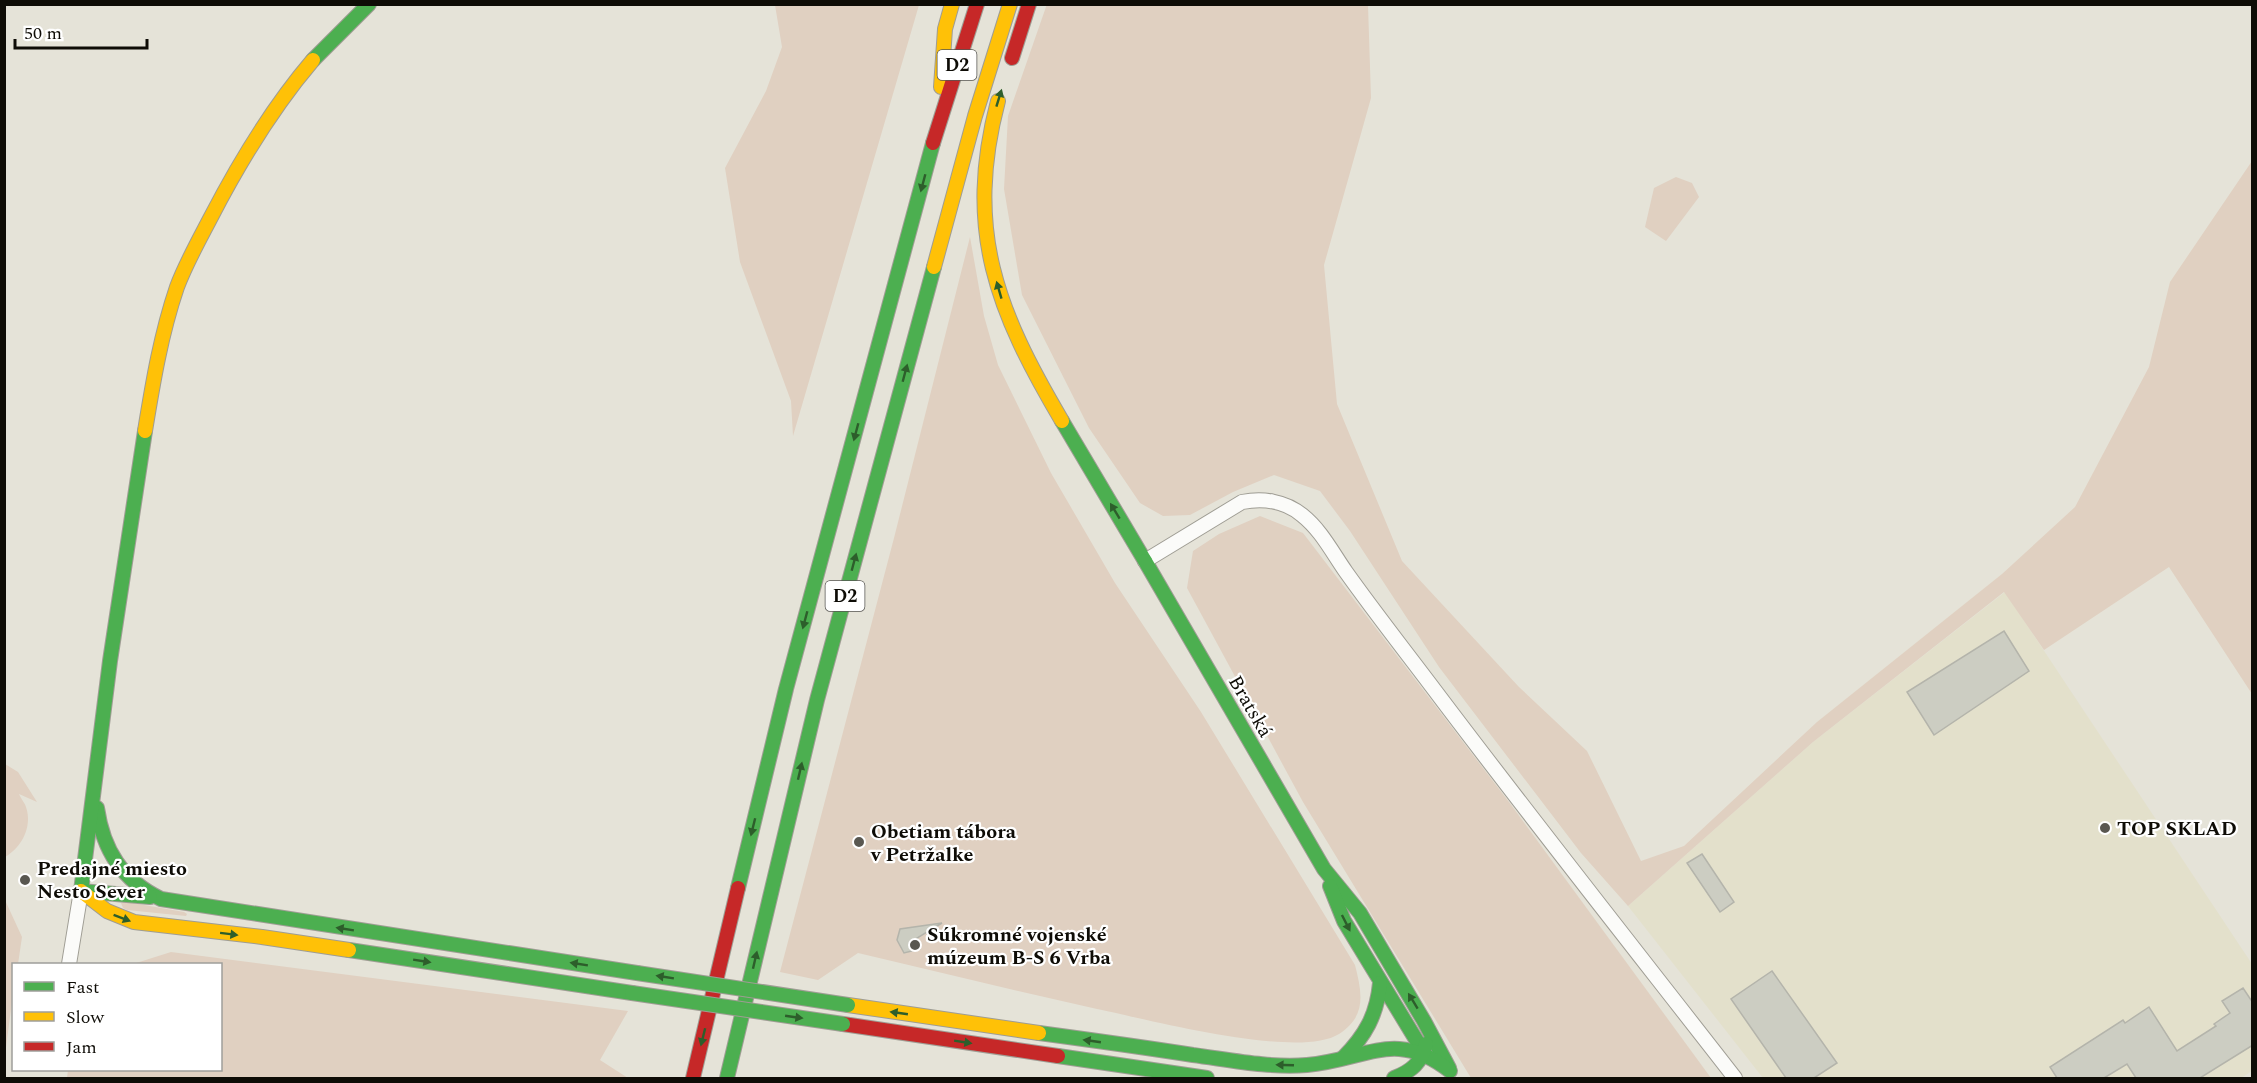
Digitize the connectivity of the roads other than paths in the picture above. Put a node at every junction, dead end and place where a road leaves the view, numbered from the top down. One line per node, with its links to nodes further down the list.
1 (369, 4): 10 (main road)
2 (952, 4): 8 (main road)
3 (977, 4): 8 (main road, D2)
4 (1010, 4): 21 (main road, D2, one-way to 4)
5 (1029, 4): 6 (main road)
6 (1008, 70)
7 (1001, 92): 9 (main road, Bratská, one-way to 7)
8 (938, 126): 20 (main road, D2, one-way to 20)
9 (1145, 561): 11 (main road, Bratská); 24 (street)
10 (94, 781): 12 (main road); 13 (main road)
11 (1324, 869): 15 (main road, Bratská, one-way to 15); 16 (main road, Bratská, one-way to 11)
12 (81, 891): 13 (main road); 14 (street); 22 (main road, one-way to 22, bridge)
13 (161, 899): 18 (main road, one-way to 13, bridge)
14 (69, 963)
15 (1380, 982): 17 (main road, Bratská); 18 (main road)
16 (1424, 1021): 17 (main road); 19 (main road, Bratská)
17 (1424, 1052): 18 (main road); 19 (main road); 23 (main road)
18 (1343, 1058)
19 (1448, 1076)
20 (693, 1078)
21 (727, 1078)
22 (1208, 1078)
23 (1394, 1078)
24 (1735, 1078)

